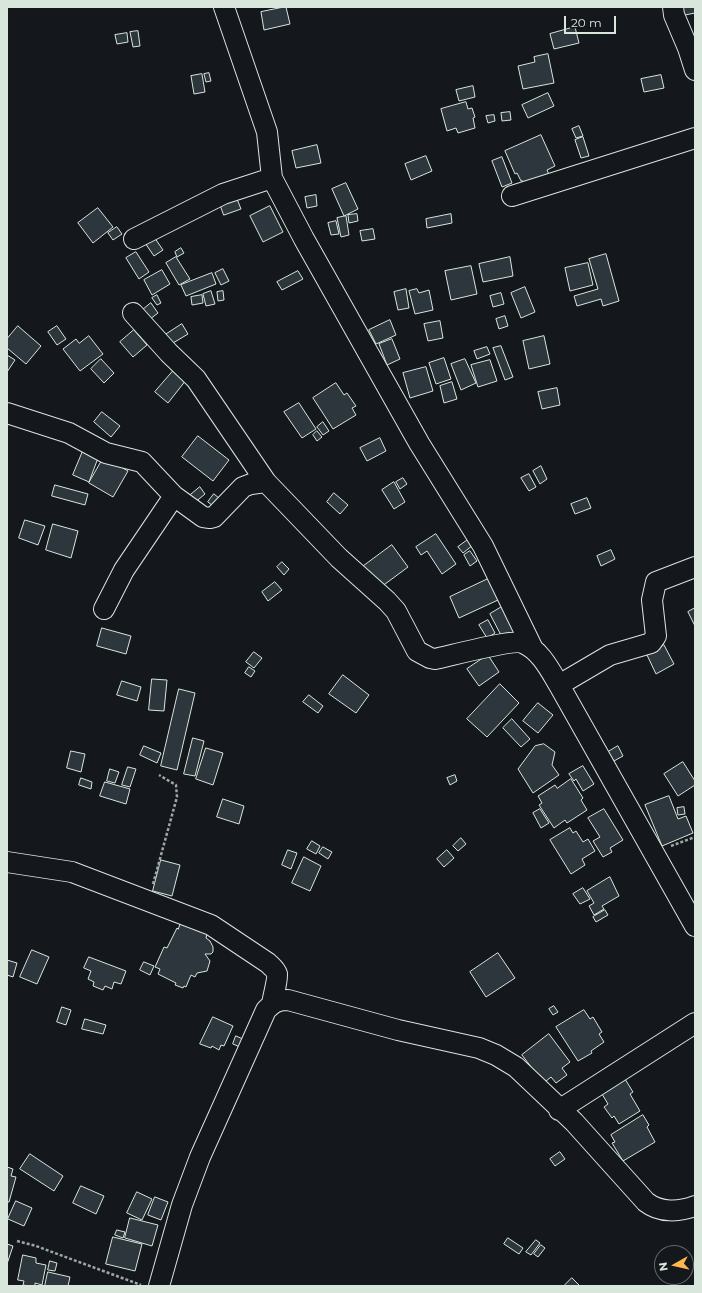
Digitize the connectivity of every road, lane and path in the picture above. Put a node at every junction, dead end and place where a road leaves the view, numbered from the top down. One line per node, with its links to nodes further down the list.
1 (224, 7): 5 (street)
2 (672, 7): 3 (street)
3 (695, 70)
4 (695, 138): 6 (street)
5 (272, 178): 7 (street); 14 (street)
6 (512, 196)
7 (134, 239)
8 (133, 313): 10 (street)
9 (7, 413): 11 (street)
10 (266, 482): 11 (street); 14 (street)
11 (174, 496): 13 (street)
12 (695, 568): 15 (street)
13 (104, 609)
14 (533, 649): 15 (street)
15 (559, 685): 18 (street)
16 (159, 775): 20 (path)
17 (695, 836): 18 (path)
18 (653, 853): 21 (street)
19 (7, 862): 20 (street)
20 (148, 902): 22 (street)
21 (695, 926)
22 (272, 1004): 24 (street); 28 (street)
23 (695, 1023): 24 (street)
24 (559, 1110): 25 (street)
25 (695, 1206)
26 (17, 1241): 27 (path)
27 (143, 1286)
28 (159, 1286)

